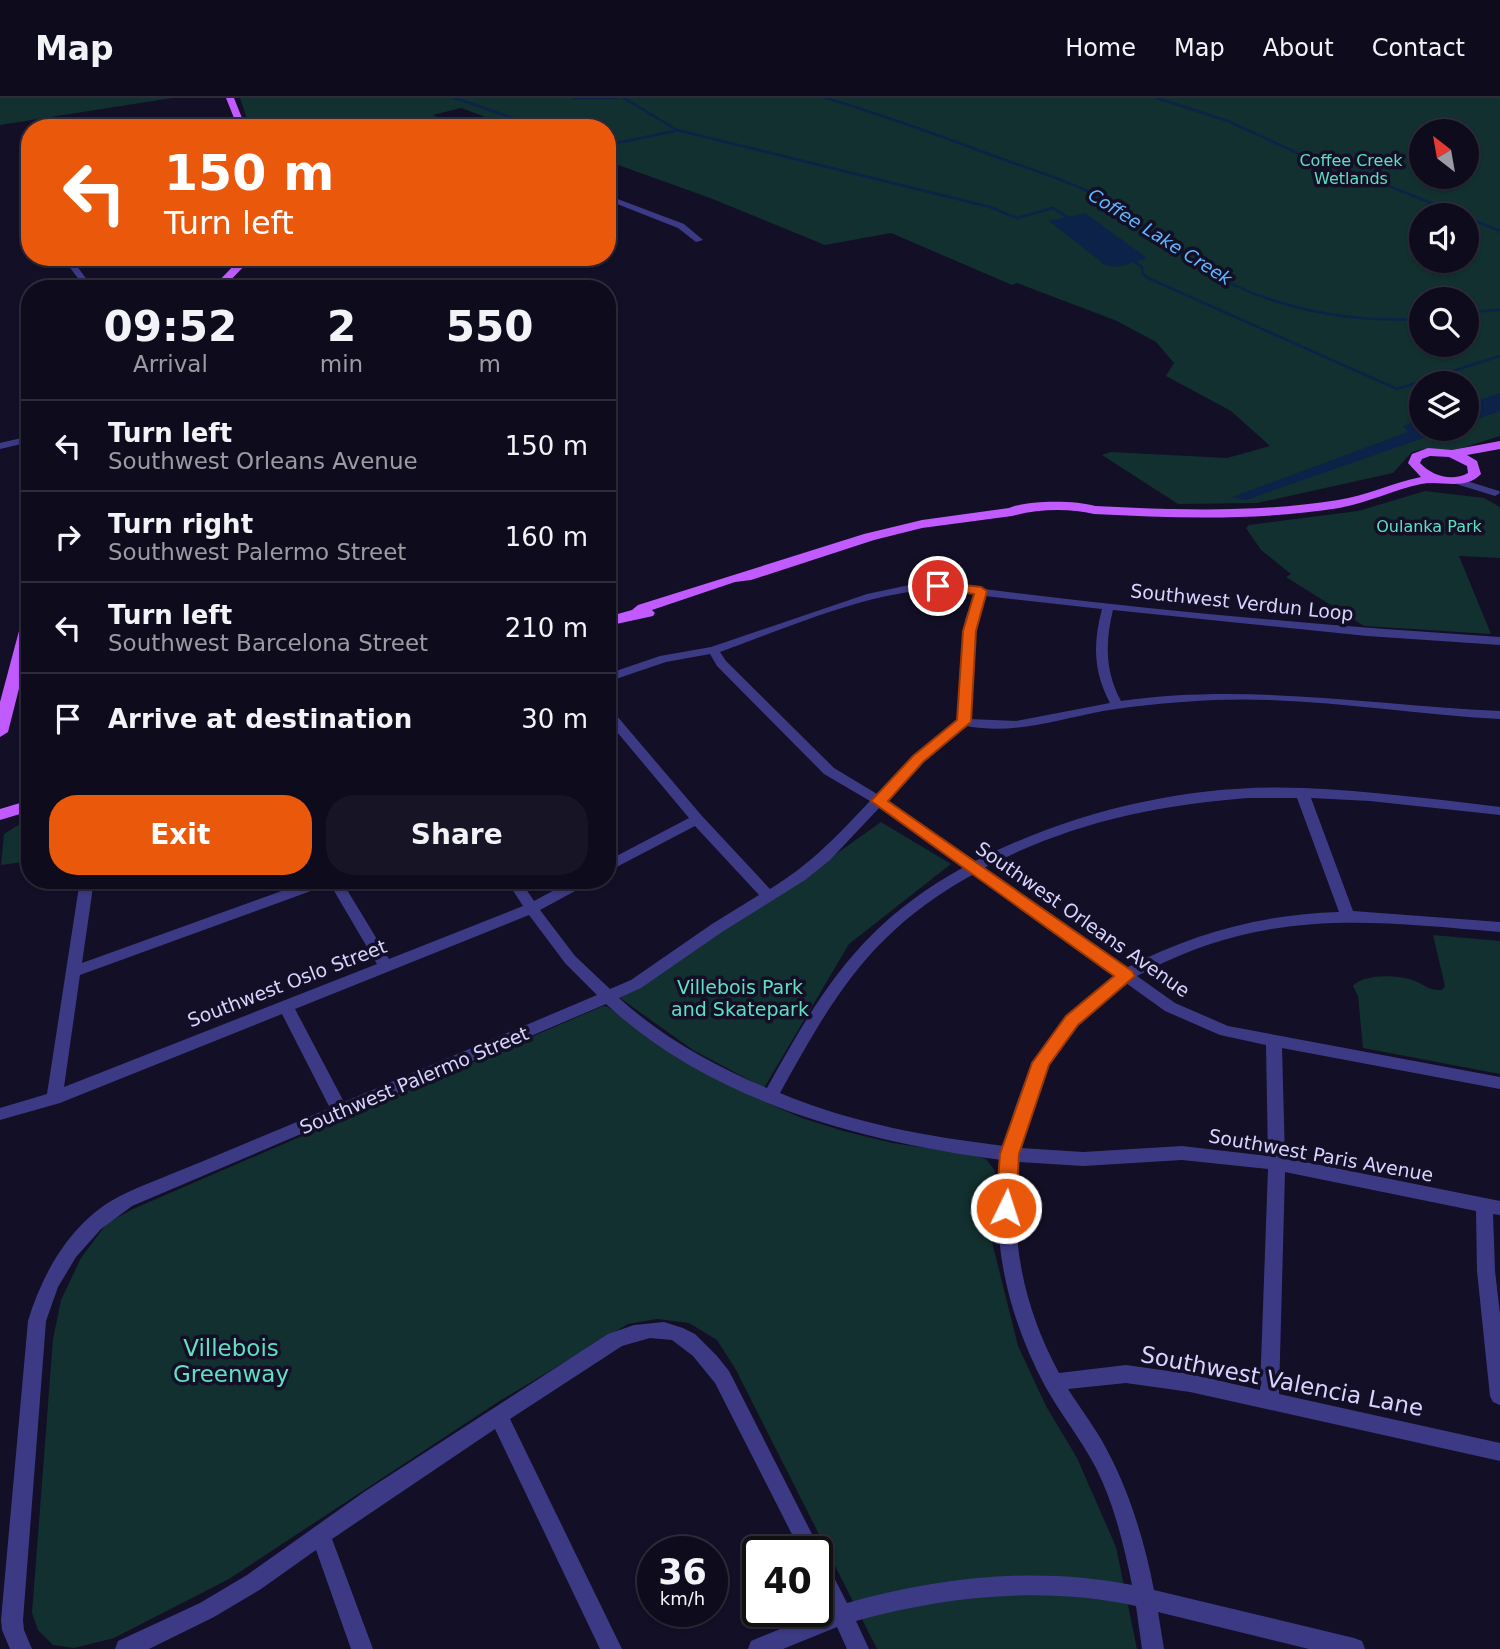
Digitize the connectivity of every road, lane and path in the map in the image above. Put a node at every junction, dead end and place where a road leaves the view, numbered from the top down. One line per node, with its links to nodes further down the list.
1 (230, 98): 2 (main road)
2 (238, 119)
3 (616, 201): 4 (street)
4 (699, 240)
5 (239, 266): 6 (main road)
6 (225, 280)
7 (21, 441): 8 (street)
8 (0, 446)
9 (1494, 447): 10 (main road); 12 (main road)
10 (1452, 454): 11 (main road); 12 (main road)
11 (1416, 468): 13 (main road); 16 (main road)
12 (1474, 469): 14 (main road); 15 (street)
13 (1437, 478): 14 (main road); 16 (main road)
14 (1457, 481): 15 (street)
15 (1498, 494)
16 (1326, 504): 19 (main road)
17 (981, 591): 18 (street, Southwest Verdun Loop); 21 (street, Southwest Verdun Loop); 26 (street)
18 (1108, 607): 20 (street, Southwest Verdun Loop); 24 (street)
19 (616, 619)
20 (1500, 641)
21 (713, 650): 23 (street, Southwest Verdun Loop); 30 (street, Southwest Orleans Avenue)
22 (21, 651): 28 (main road)
23 (616, 675)
24 (1117, 705): 25 (street); 26 (street)
25 (1500, 715)
26 (964, 722): 30 (street, Southwest Palermo Street)
27 (616, 723): 34 (street)
28 (0, 732)
29 (1302, 792): 32 (street); 36 (street); 44 (street)
30 (879, 801): 36 (street, Southwest Orleans Avenue); 42 (street, Southwest Palermo Street)
31 (21, 809): 33 (main road)
32 (1500, 811)
33 (0, 815)
34 (697, 818): 35 (street); 42 (street)
35 (616, 862)
36 (972, 867): 48 (street, Southwest Orleans Avenue); 53 (street)
37 (86, 889): 47 (street)
38 (302, 889): 47 (street)
39 (339, 889): 46 (street)
40 (519, 889): 43 (street, Southwest Paris Avenue)
41 (568, 889): 43 (street, Southwest Oslo Street)
42 (768, 896): 49 (street, Southwest Palermo Street)
43 (533, 908): 46 (street, Southwest Oslo Street); 49 (street, Southwest Paris Avenue)
44 (1348, 917): 45 (street); 48 (street)
45 (1500, 928)
46 (386, 967): 50 (street, Southwest Oslo Street)
47 (75, 971): 54 (street)
48 (1126, 976): 51 (street, Southwest Orleans Avenue); 57 (street)
49 (607, 997): 53 (street, Southwest Paris Avenue); 55 (street, Southwest Palermo Street)
50 (285, 1005): 54 (street, Southwest Oslo Street); 55 (street)
51 (1275, 1042): 52 (street, Southwest Orleans Avenue); 58 (street)
52 (1500, 1083)
53 (770, 1097): 57 (street, Southwest Paris Avenue)
54 (54, 1098): 56 (street, Southwest Oslo Street)
55 (340, 1111): 70 (street, Southwest Palermo Street)
56 (0, 1114)
57 (1010, 1154): 58 (street, Southwest Paris Avenue); 60 (street)
58 (1277, 1165): 59 (street, Southwest Paris Avenue); 62 (street)
59 (1492, 1207): 61 (street)
60 (1053, 1382): 62 (street, Southwest Valencia Lane); 68 (street)
61 (1500, 1396)
62 (1269, 1399): 64 (street, Southwest Valencia Lane)
63 (498, 1416): 65 (street); 66 (street); 73 (street)
64 (1500, 1452)
65 (321, 1535): 71 (street); 72 (street)
66 (804, 1536)
67 (833, 1594): 69 (street)
68 (1147, 1598): 69 (street); 76 (street); 77 (street)
69 (843, 1614): 74 (street); 75 (street)
70 (21, 1649)
71 (126, 1649)
72 (362, 1649)
73 (611, 1649)
74 (758, 1649)
75 (858, 1649)
76 (1153, 1649)
77 (1354, 1649)

